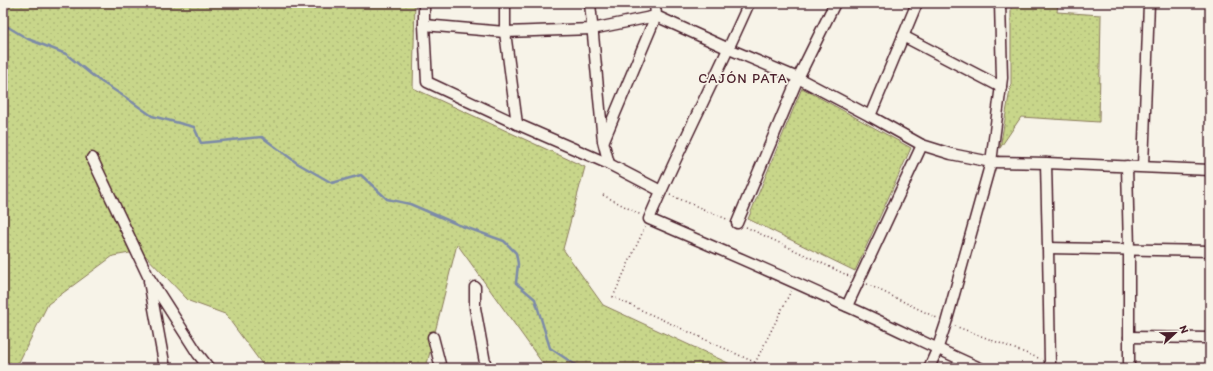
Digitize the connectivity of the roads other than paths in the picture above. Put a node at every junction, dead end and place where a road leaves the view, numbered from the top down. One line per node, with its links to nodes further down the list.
1 (424, 3): 11 (street)
2 (505, 3): 13 (street)
3 (590, 3): 12 (street)
4 (655, 3): 10 (street)
5 (749, 3): 15 (street)
6 (835, 3): 16 (street)
7 (917, 3): 14 (street)
8 (1000, 3): 17 (street)
9 (1149, 3): 27 (street)
10 (656, 16): 12 (street); 15 (street); 20 (street)
11 (424, 25): 13 (street); 19 (street)
12 (592, 29): 13 (street); 20 (street)
13 (505, 32): 19 (street)
14 (903, 36): 17 (street); 18 (street)
15 (729, 49): 16 (street); 29 (street)
16 (798, 78): 18 (street); 30 (street)
17 (1001, 87): 23 (street)
18 (870, 116): 21 (street)
19 (517, 124): 25 (street)
20 (603, 142): 25 (street)
21 (922, 145): 23 (street); 36 (street)
22 (92, 158): 34 (street)
23 (991, 162): 24 (street); 40 (street)
24 (1046, 162): 26 (street); 31 (street)
25 (609, 164): 29 (street)
26 (1127, 166): 27 (street); 32 (street)
27 (1143, 166): 28 (street)
28 (1210, 170)
29 (661, 191): 36 (street)
30 (737, 223)
31 (1048, 248): 32 (street); 41 (street)
32 (1129, 250): 33 (street); 37 (street)
33 (1210, 251)
34 (148, 276): 42 (street); 43 (street)
35 (475, 287): 45 (street)
36 (847, 306): 40 (street)
37 (1129, 337): 39 (street); 48 (street)
38 (433, 338): 44 (street)
39 (1210, 338)
40 (937, 350): 46 (street); 47 (street)
41 (1050, 363)
42 (164, 368)
43 (209, 368)
44 (441, 368)
45 (486, 368)
46 (929, 368)
47 (980, 368)
48 (1129, 368)

